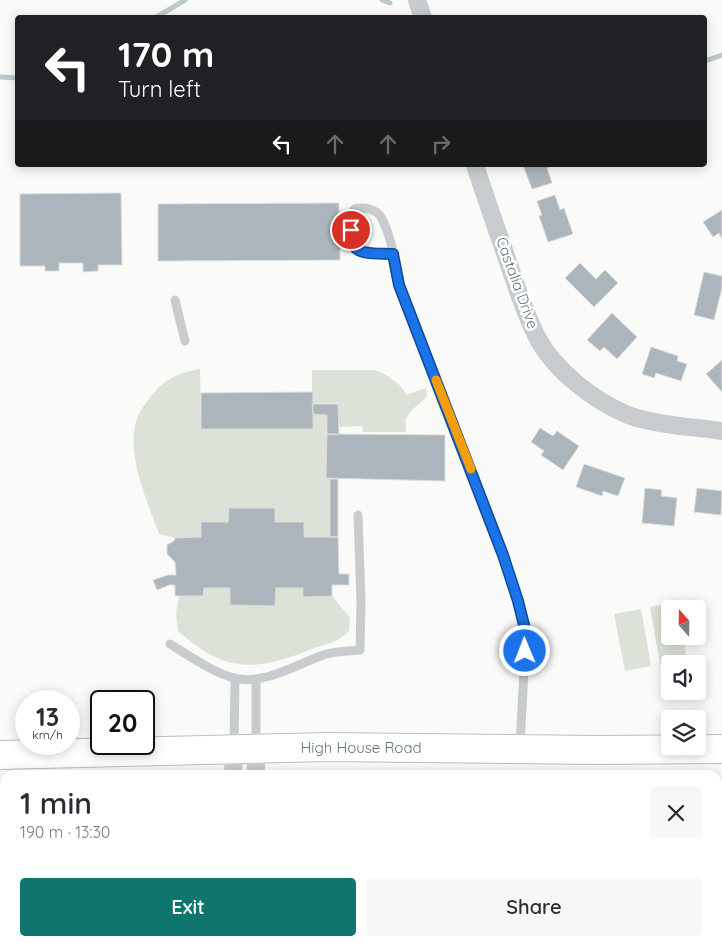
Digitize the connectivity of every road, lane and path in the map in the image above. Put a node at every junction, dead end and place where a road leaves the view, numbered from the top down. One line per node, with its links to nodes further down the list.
1 (417, 0): 2 (street)
2 (422, 15)
3 (476, 167): 7 (street, Castalia Drive)
4 (393, 254): 4 (lane); 12 (lane)
5 (175, 300): 6 (lane)
6 (185, 341)
7 (722, 431)
8 (358, 515): 11 (lane)
9 (170, 644): 10 (lane)
10 (235, 678): 11 (lane); 15 (lane)
11 (256, 679): 15 (lane)
12 (520, 749): 13 (main road, High House Road); 15 (main road, High House Road)
13 (722, 749)
14 (0, 755): 15 (main road, High House Road)
15 (245, 762)

